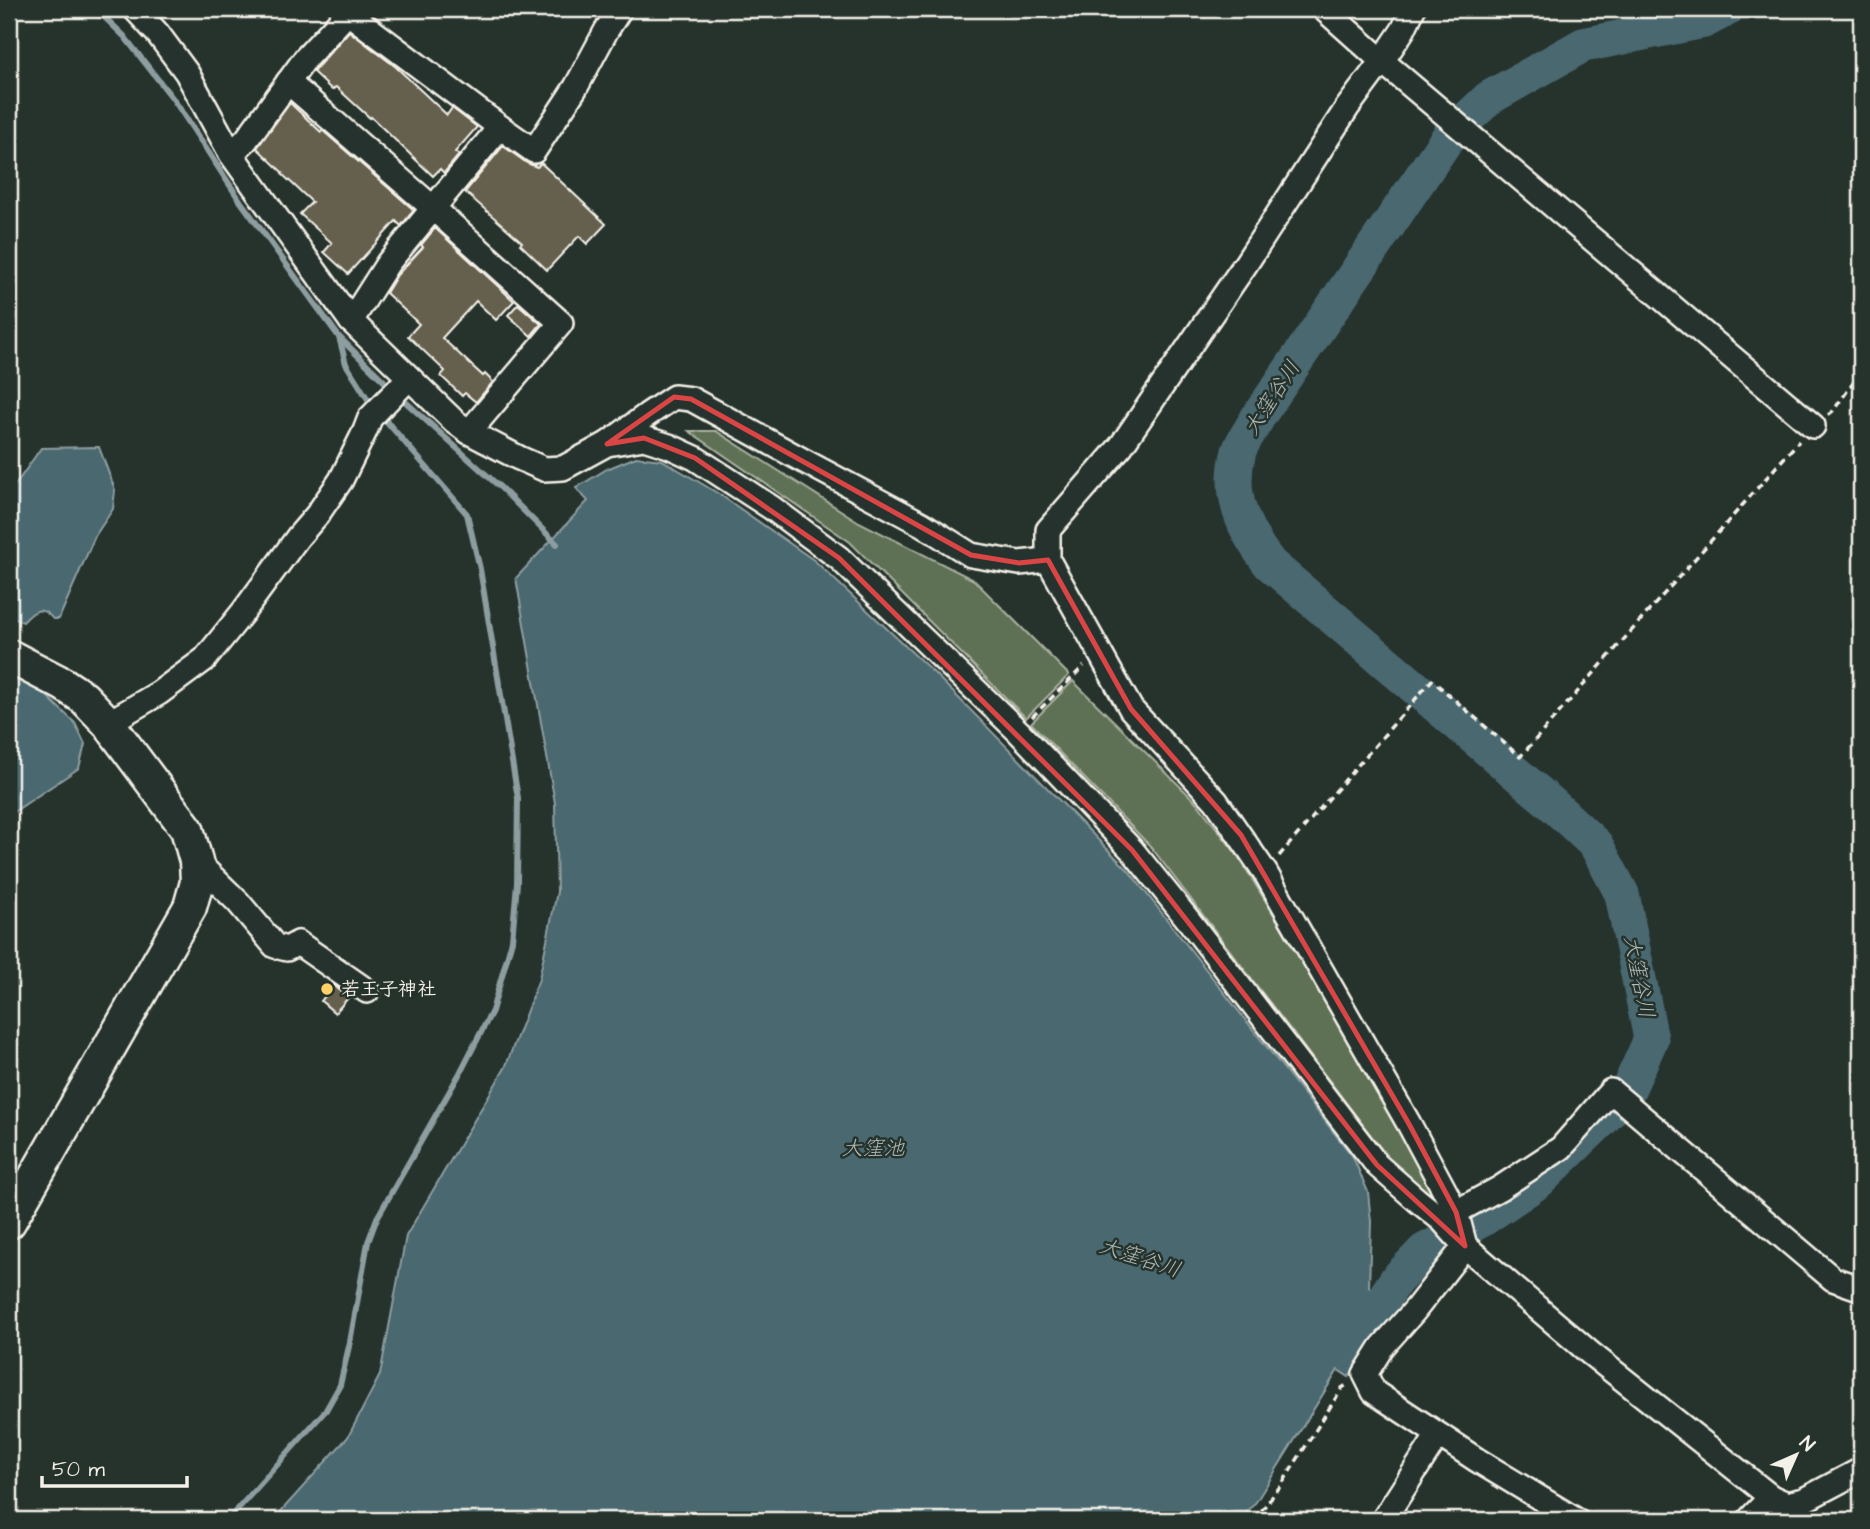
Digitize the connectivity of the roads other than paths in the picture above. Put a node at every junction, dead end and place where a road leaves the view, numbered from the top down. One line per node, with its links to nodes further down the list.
1 (135, 9): 9 (street)
2 (620, 9): 8 (street)
3 (1324, 9): 6 (street)
4 (1413, 9): 6 (street)
5 (349, 11): 7 (street); 8 (street)
6 (1382, 61): 13 (street); 16 (street)
7 (288, 82): 9 (street); 10 (street)
8 (500, 127): 10 (street)
9 (231, 154): 11 (street)
10 (433, 208): 11 (street); 14 (street)
11 (351, 321): 12 (street)
12 (407, 381): 14 (street); 18 (street)
13 (1813, 426)
14 (469, 432): 15 (street)
15 (607, 444): 16 (street); 22 (street)
16 (1048, 560): 22 (street)
17 (9, 656): 18 (street)
18 (108, 723): 19 (street)
19 (196, 861): 20 (street); 21 (street)
20 (367, 991)
21 (9, 1222)
22 (1459, 1232): 23 (street); 24 (street); 26 (street)
23 (1861, 1285)
24 (1438, 1435): 27 (street); 28 (street)
25 (1861, 1470): 26 (street)
26 (1771, 1497): 29 (street)
27 (1383, 1520)
28 (1576, 1520)
29 (1749, 1520)

